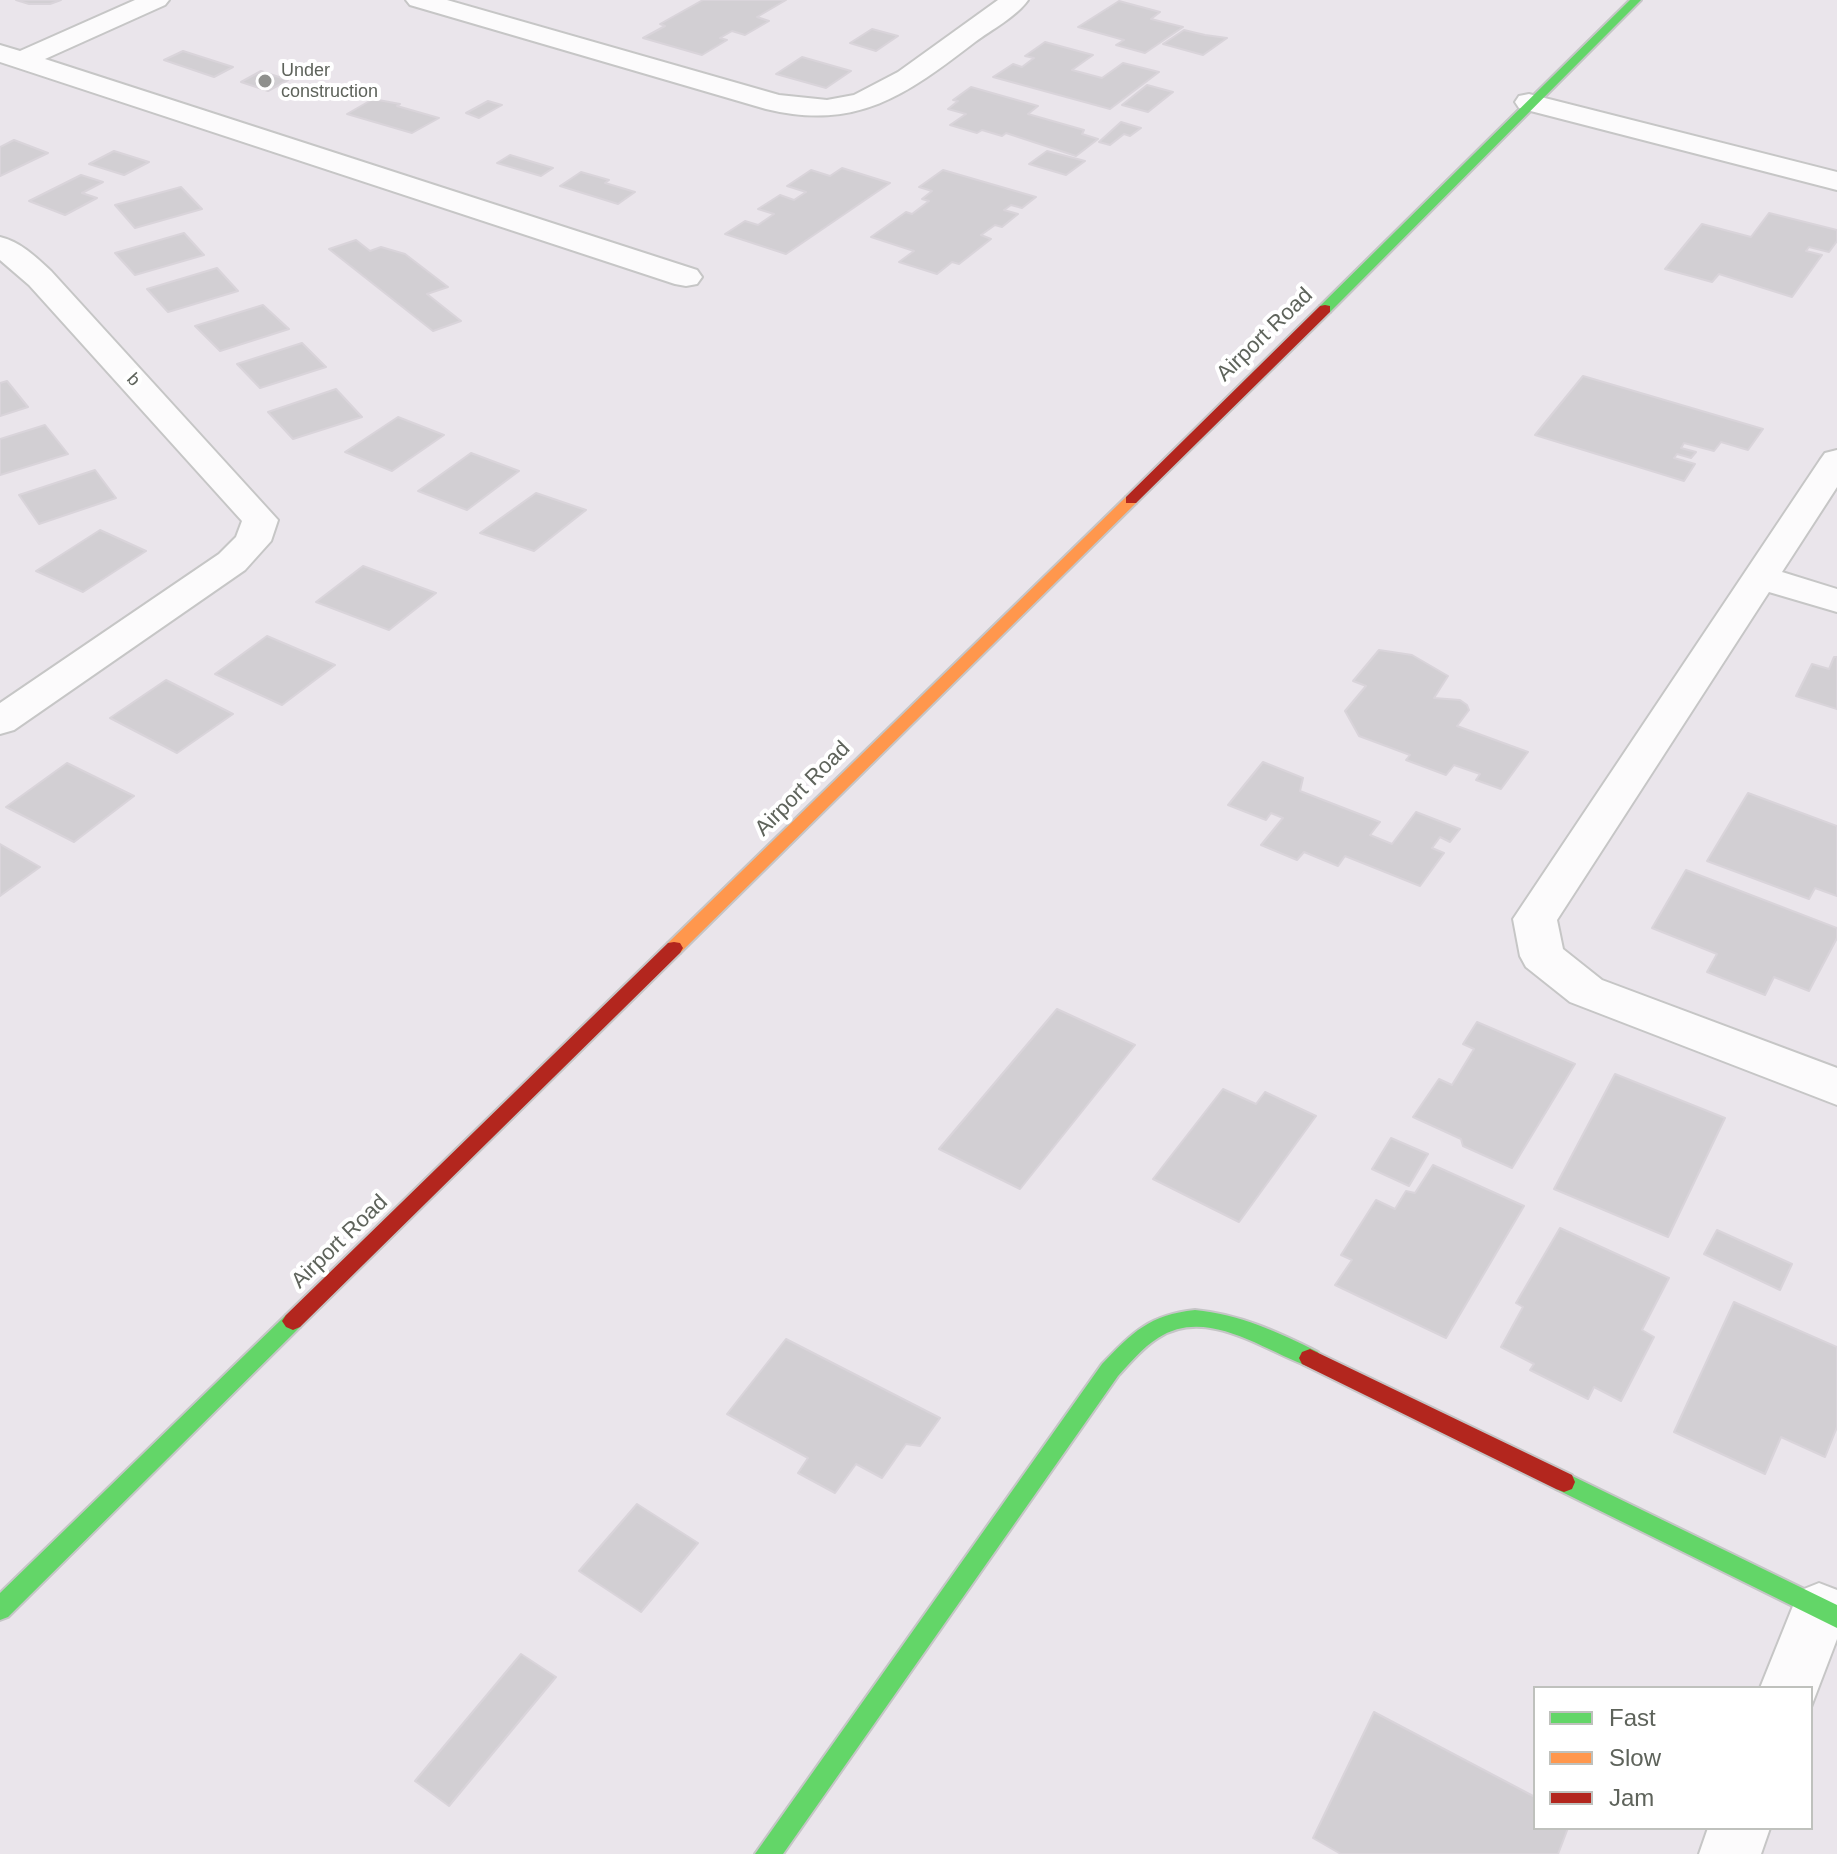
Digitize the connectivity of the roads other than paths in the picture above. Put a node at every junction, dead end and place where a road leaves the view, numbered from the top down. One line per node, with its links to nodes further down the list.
1 (156, 0): 5 (street)
2 (419, 0): 3 (street)
3 (1015, 0)
4 (1636, 0): 6 (main road, Airport Road)
5 (10, 57): 9 (street)
6 (1529, 102): 7 (street); 15 (main road, Airport Road)
7 (1837, 181)
8 (0, 246): 13 (street, b)
9 (686, 277)
10 (1837, 460): 11 (street)
11 (1762, 578): 12 (street); 14 (street)
12 (1837, 601)
13 (0, 721)
14 (1837, 1087)
15 (0, 1609)
16 (1828, 1613): 17 (street); 19 (main road)
17 (1791, 1686)
18 (1738, 1830): 20 (street)
19 (768, 1854)
20 (1730, 1854)

